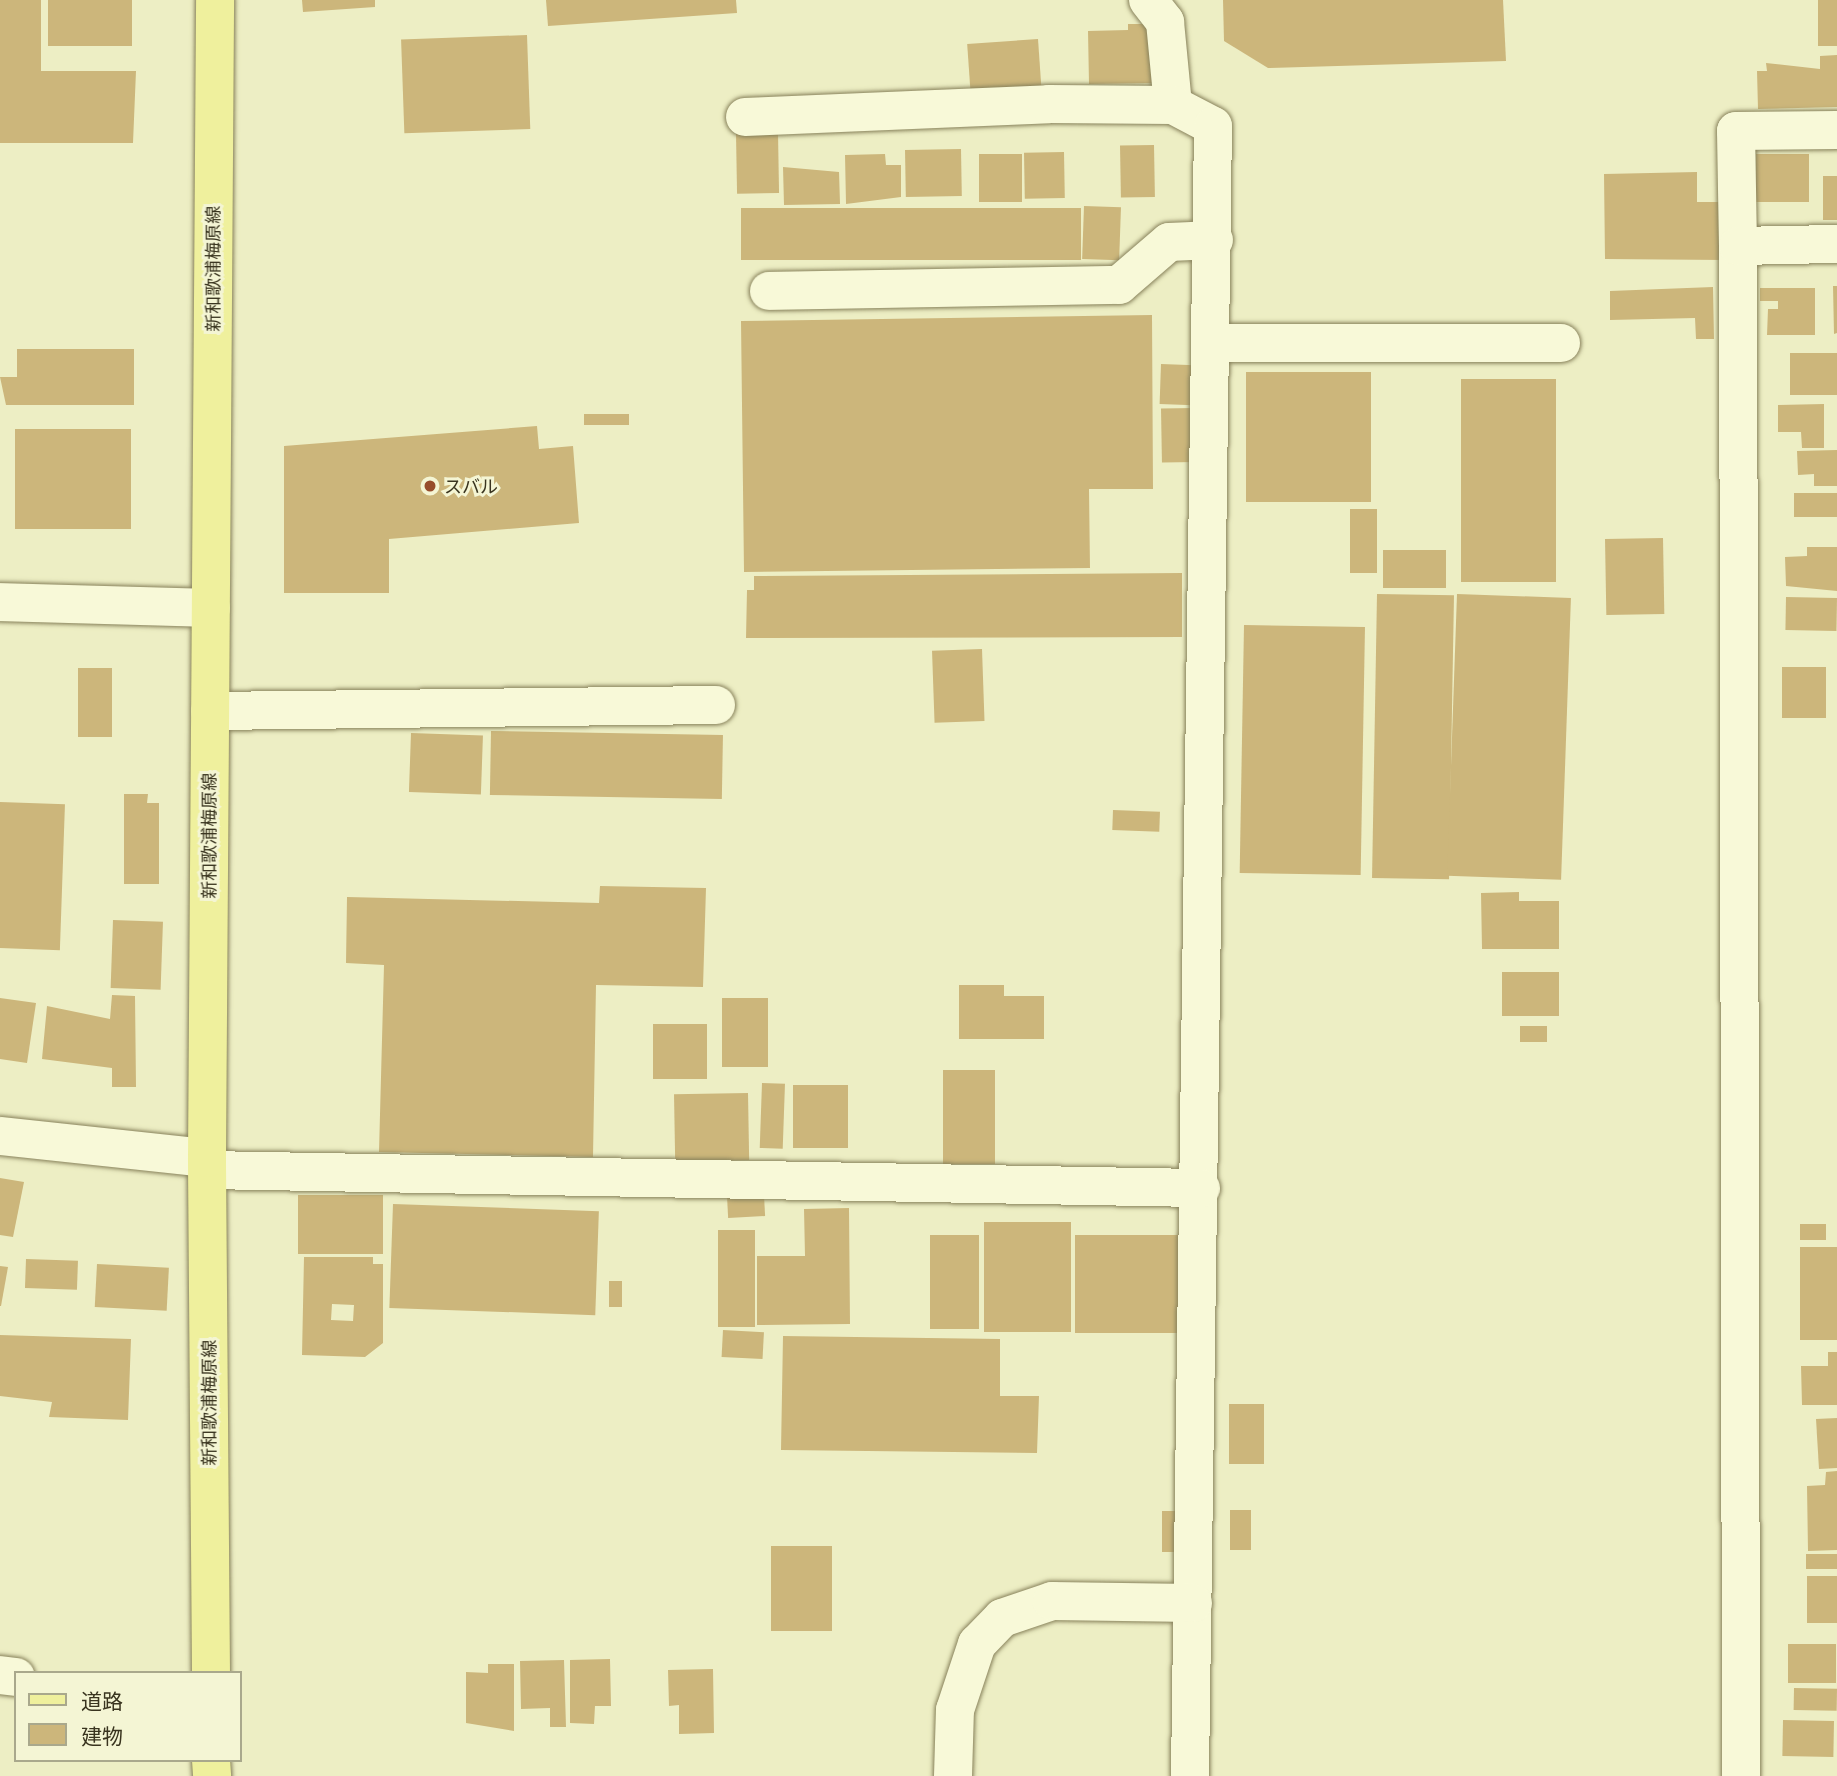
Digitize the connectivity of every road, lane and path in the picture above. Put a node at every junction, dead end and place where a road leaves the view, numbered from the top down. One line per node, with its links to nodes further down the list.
1 (215, 0): 13 (main road, 新和歌浦梅原線)
2 (1148, 0): 3 (street)
3 (1173, 105): 4 (street); 6 (street)
4 (745, 117)
5 (1837, 130): 8 (street)
6 (1214, 240): 9 (street); 10 (street)
7 (1837, 244): 8 (street)
8 (1738, 246): 23 (street)
9 (769, 291)
10 (1214, 343): 11 (street); 18 (street)
11 (1561, 343)
12 (0, 602): 13 (street)
13 (211, 608): 15 (main road, 新和歌浦梅原線)
14 (716, 705): 15 (street)
15 (210, 711): 17 (main road, 新和歌浦梅原線)
16 (0, 1136): 17 (street)
17 (207, 1164): 18 (street); 20 (main road, 新和歌浦梅原線)
18 (1200, 1188): 19 (street)
19 (1193, 1603): 21 (street); 22 (street)
20 (211, 1671)
21 (953, 1776)
22 (1191, 1776)
23 (1741, 1776)

